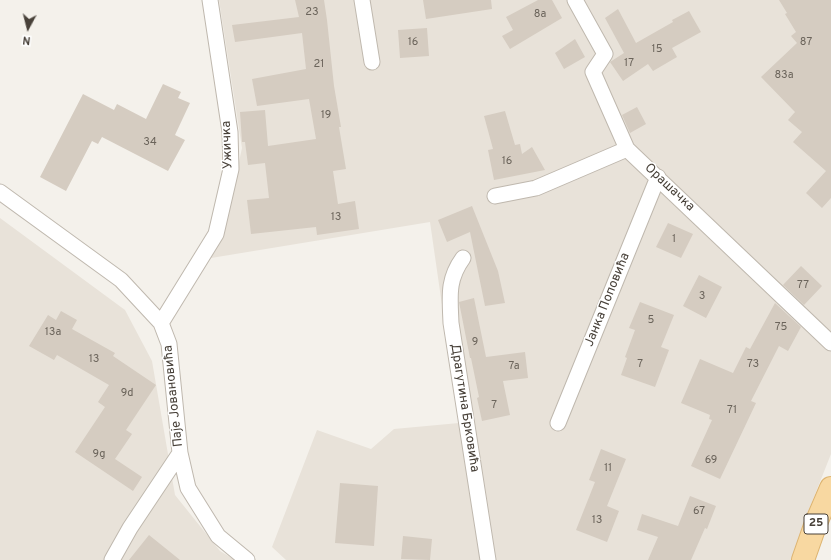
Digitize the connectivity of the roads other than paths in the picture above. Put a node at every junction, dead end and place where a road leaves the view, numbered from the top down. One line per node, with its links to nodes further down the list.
1 (210, 0): 10 (street, Ужичка)
2 (362, 0): 4 (street)
3 (575, 0): 5 (street, Орашачка)
4 (372, 62)
5 (627, 149): 6 (street, Орашачка); 8 (street)
6 (658, 177): 11 (street, Орашачка); 12 (street, Јанка Поповића)
7 (0, 192): 10 (street, Паје Јовановића)
8 (495, 196)
9 (463, 258): 17 (street, Драгутина Брковића)
10 (161, 323): 13 (street, Паје Јовановића)
11 (831, 343)
12 (558, 423)
13 (180, 453): 15 (street); 16 (street, Паје Јовановића)
14 (831, 488): 18 (main road, 25)
15 (112, 560)
16 (247, 560)
17 (488, 560)
18 (803, 560)

